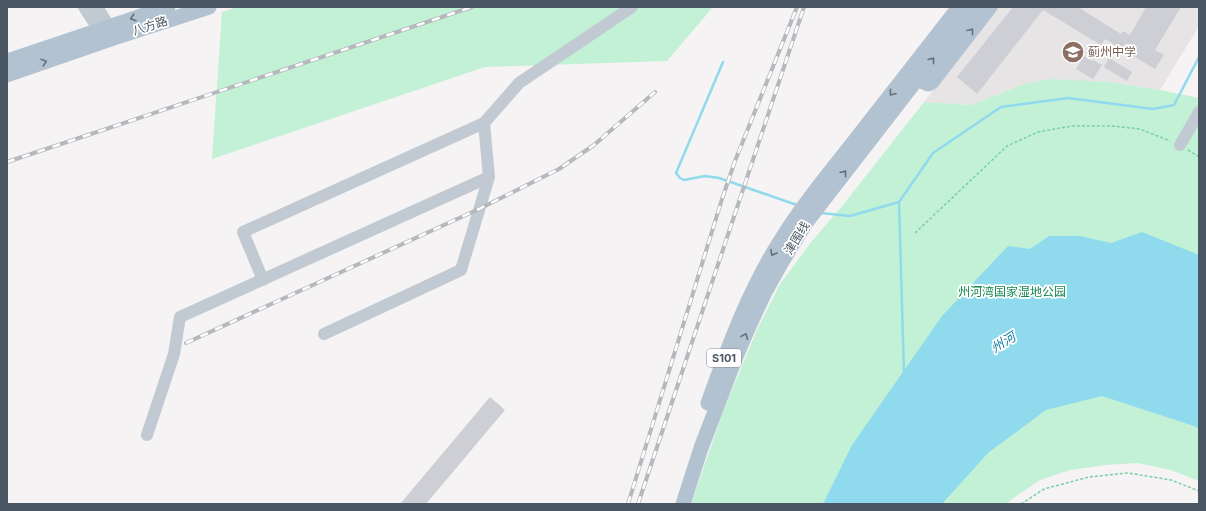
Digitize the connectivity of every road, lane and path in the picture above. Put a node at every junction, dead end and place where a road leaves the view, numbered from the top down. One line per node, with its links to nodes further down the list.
1 (84, 7): 9 (street)
2 (97, 7): 9 (street)
3 (168, 7): 9 (main road, 八方路, one-way to 9)
4 (209, 7): 9 (main road, 八方路)
5 (632, 7): 14 (street)
6 (959, 7): 18 (main road, 津围线 / S101, one-way to 18)
7 (973, 7): 12 (main road, 津围线 / S101, one-way to 7)
8 (990, 7): 12 (main road, one-way to 8)
9 (107, 34): 10 (main road); 11 (main road, one-way to 9)
10 (7, 61)
11 (7, 75)
12 (917, 79): 18 (main road, 津围线 / S101, one-way to 12)
13 (1199, 112): 15 (street)
14 (484, 123): 17 (street); 21 (street)
15 (1180, 145): 16 (path); 20 (path)
16 (1199, 157)
17 (489, 177): 21 (street); 22 (street)
18 (814, 202): 19 (main road, 津围线 / S101)
19 (799, 222): 25 (main road, 津围线 / S101, one-way to 25); 26 (main road, 津围线 / S101, one-way to 19)
20 (915, 233)
21 (263, 280): 23 (street)
22 (324, 334)
23 (147, 435)
24 (1199, 491): 27 (path)
25 (673, 504)
26 (683, 504)
27 (1021, 504)

